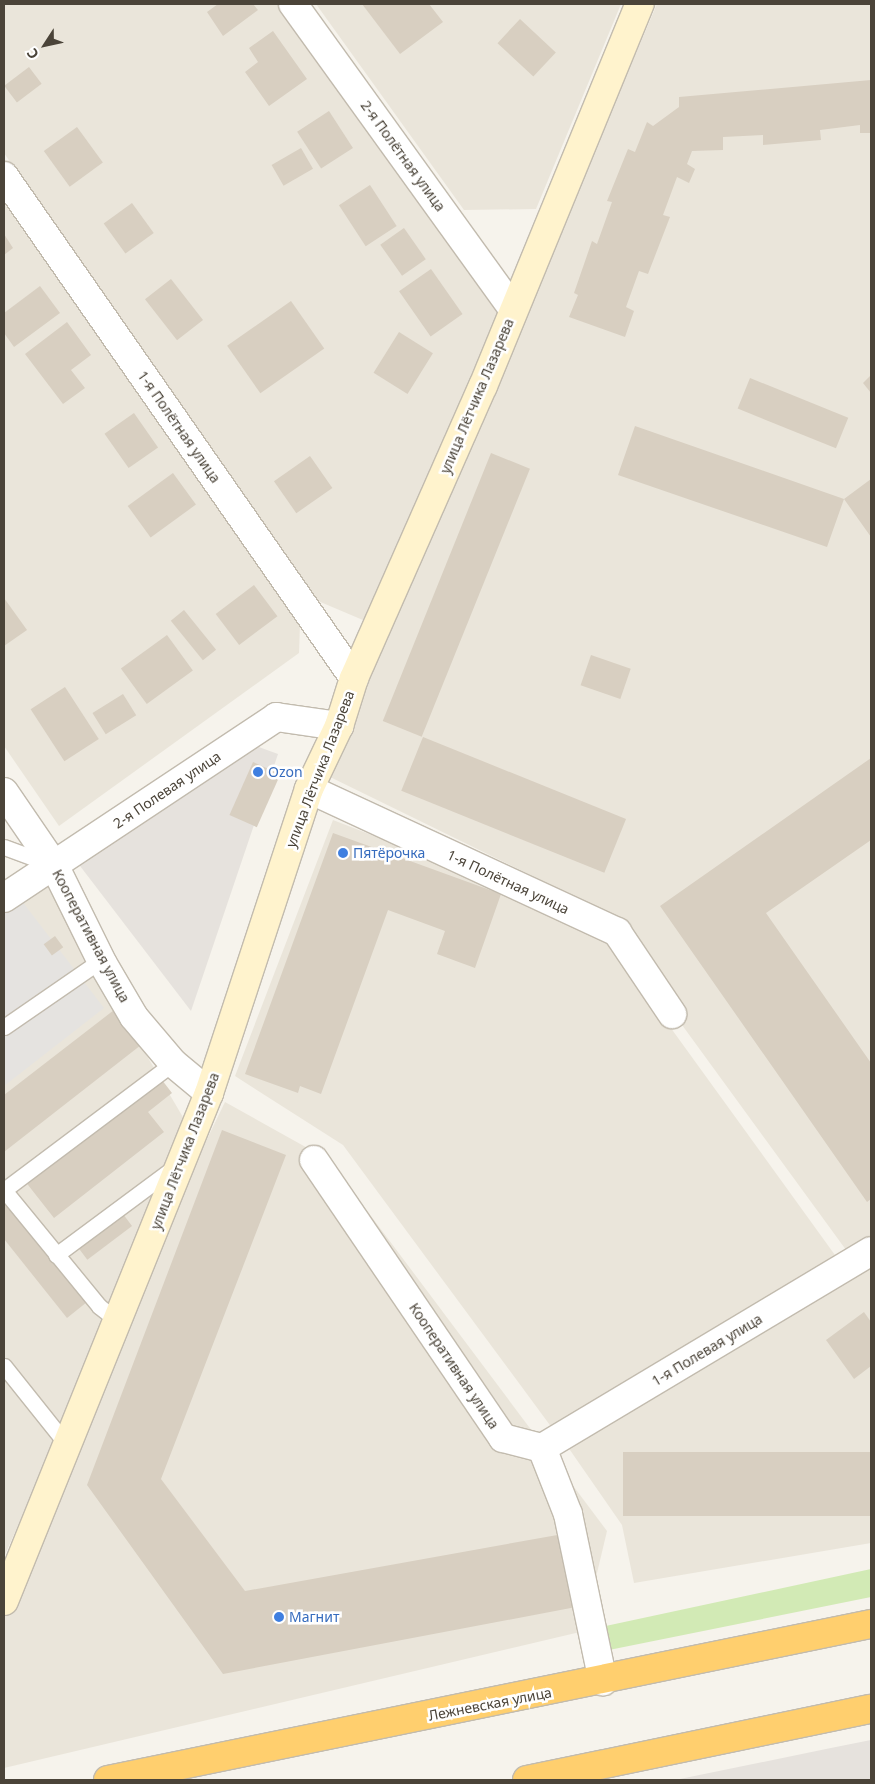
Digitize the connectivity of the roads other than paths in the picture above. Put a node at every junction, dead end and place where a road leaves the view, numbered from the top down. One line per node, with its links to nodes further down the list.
1 (293, 4): 4 (street, 2-я Полётная улица)
2 (640, 4): 4 (street, улица Лётчика Лазарева)
3 (4, 176): 5 (street, 1-я Полётная улица)
4 (513, 309): 5 (street, улица Лётчика Лазарева)
5 (354, 678): 6 (street, улица Лётчика Лазарева)
6 (339, 726): 7 (street, улица Лётчика Лазарева); 10 (street, 2-я Полевая улица)
7 (309, 789): 13 (street, 1-я Полётная улица); 16 (street, улица Лётчика Лазарева)
8 (4, 792): 10 (street, Кооперативная улица)
9 (4, 848): 10 (lane)
10 (54, 865): 11 (street, 2-я Полевая улица); 12 (street, Кооперативная улица)
11 (4, 898)
12 (101, 960): 14 (lane); 15 (street, Кооперативная улица)
13 (672, 1014)
14 (4, 1027)
15 (173, 1063): 16 (street, Кооперативная улица); 19 (lane)
16 (209, 1093): 18 (street, улица Лётчика Лазарева)
17 (314, 1160): 25 (street, Кооперативная улица)
18 (182, 1161): 21 (lane); 22 (street, улица Лётчика Лазарева)
19 (4, 1190): 21 (lane)
20 (871, 1250): 25 (street, 1-я Полевая улица)
21 (56, 1255): 22 (lane)
22 (118, 1321): 24 (street, улица Лётчика Лазарева)
23 (4, 1366): 24 (lane)
24 (67, 1445): 26 (street, улица Лётчика Лазарева)
25 (542, 1448): 28 (street)
26 (4, 1601)
27 (871, 1624): 28 (highway, Лежневская улица)
28 (602, 1681): 31 (highway, Лежневская улица)
29 (871, 1709): 30 (highway)
30 (608, 1772): 32 (highway)
31 (108, 1780)
32 (527, 1780)

